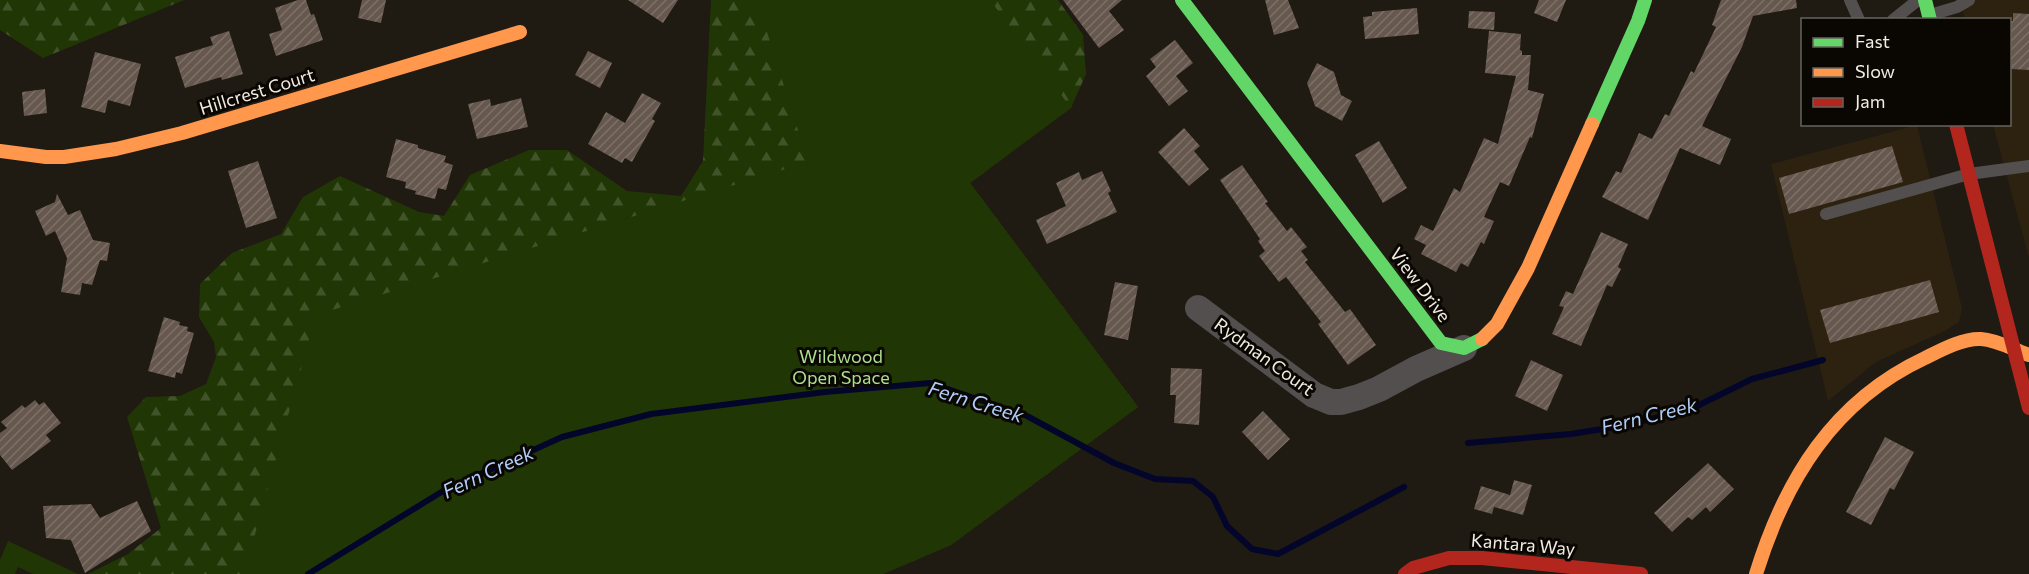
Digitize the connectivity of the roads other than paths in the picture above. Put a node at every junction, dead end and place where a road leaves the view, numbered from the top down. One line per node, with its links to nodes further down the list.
1 (1182, 0): 17 (street, View Drive)
2 (1644, 0): 17 (street)
3 (1850, 0): 8 (lane)
4 (1918, 0): 9 (lane)
5 (1925, 0): 7 (street)
6 (1969, 0): 7 (lane)
7 (1930, 17)
8 (1858, 18)
9 (1896, 18)
10 (520, 32): 12 (street, Hillcrest Court)
11 (1957, 126): 14 (street)
12 (0, 151)
13 (2029, 166): 14 (lane)
14 (1969, 174): 15 (lane); 18 (street)
15 (1826, 214)
16 (1198, 308): 17 (street, Rydman Court)
17 (1464, 348)
18 (2014, 350): 19 (street); 20 (street); 23 (street)
19 (2029, 355)
20 (2029, 408)
21 (1405, 574): 22 (street, Kantara Way)
22 (1641, 574)
23 (1756, 574)

